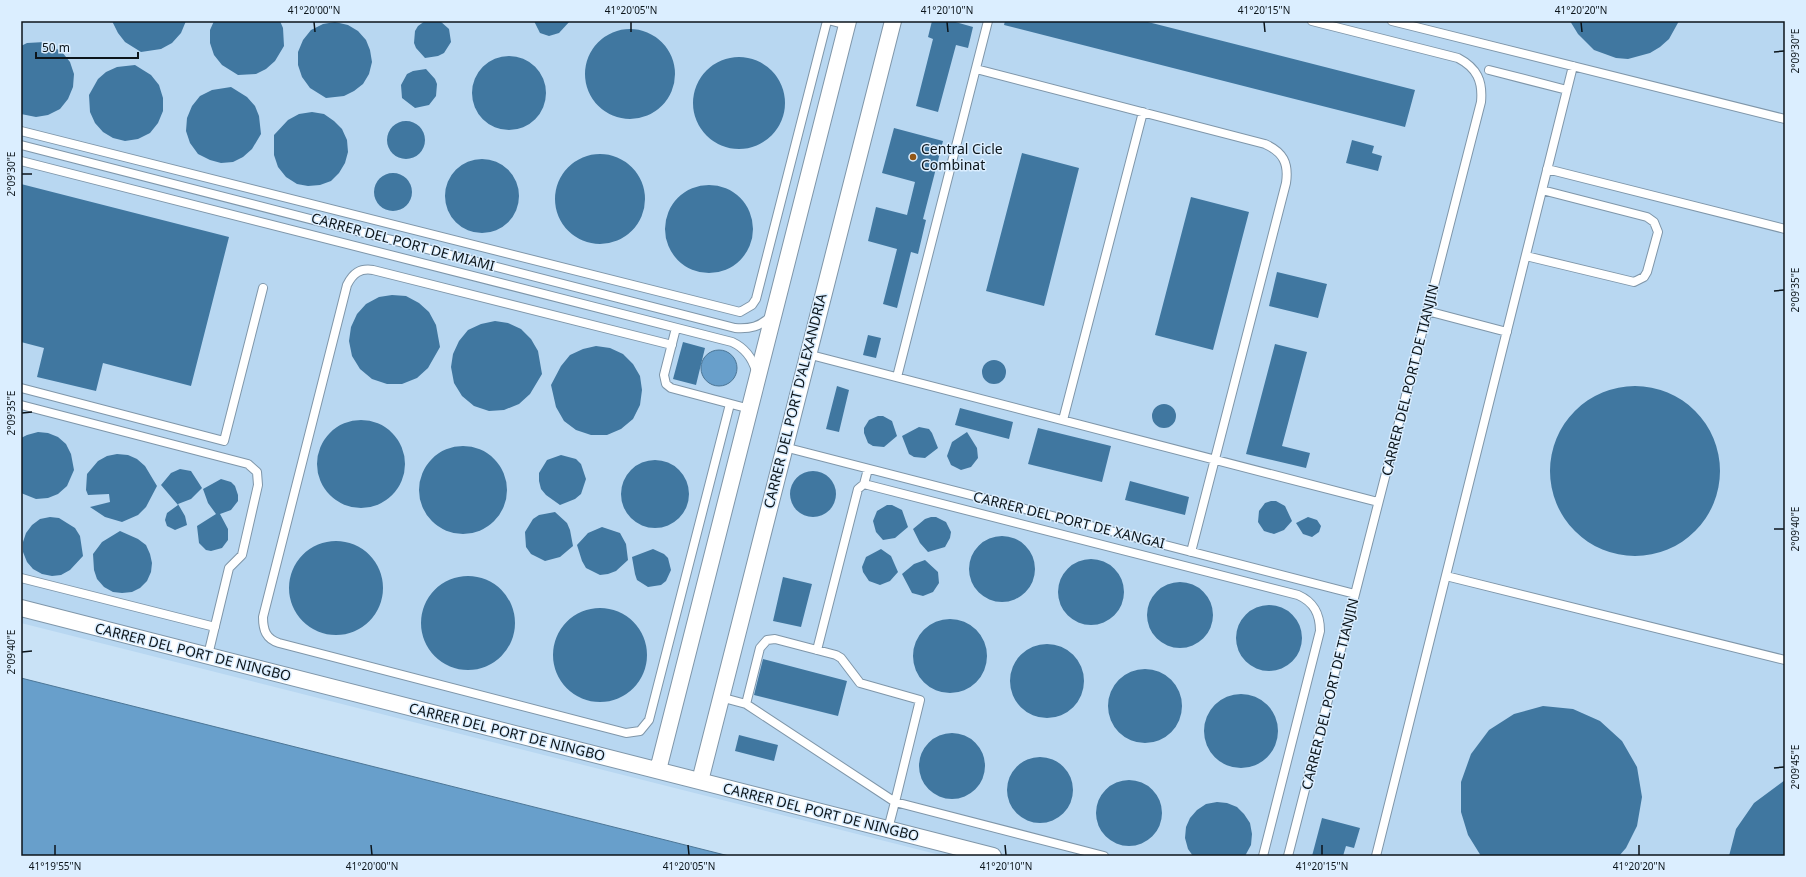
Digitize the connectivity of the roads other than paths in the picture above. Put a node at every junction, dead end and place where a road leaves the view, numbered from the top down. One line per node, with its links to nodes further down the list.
1 (827, 21): 13 (lane)
2 (892, 21): 26 (street, CARRER DEL PORT D'ALEXANDRIA)
3 (988, 21): 8 (lane)
4 (1312, 21): 22 (lane, CARRER DEL PORT DE TIANJIN)
5 (1392, 21): 7 (lane)
6 (842, 22): 21 (street)
7 (1573, 66): 10 (lane); 12 (lane)
8 (976, 69): 11 (lane); 27 (lane)
9 (1489, 70): 10 (lane)
10 (1567, 90): 16 (lane)
11 (1142, 112): 33 (lane); 35 (lane)
12 (1785, 119)
13 (21, 131)
14 (21, 145): 21 (lane, CARRER DEL PORT DE MIAMI)
15 (21, 161): 23 (lane, CARRER DEL PORT DE MIAMI)
16 (1548, 169): 17 (lane); 18 (lane)
17 (1542, 190): 19 (lane); 19 (lane)
18 (1785, 229)
19 (1526, 256): 24 (lane)
20 (263, 288): 29 (lane)
21 (776, 307): 28 (street)
22 (1427, 311): 24 (lane); 38 (lane, CARRER DEL PORT DE TIANJIN)
23 (676, 328): 25 (lane); 28 (lane, CARRER DEL PORT DE MIAMI)
24 (1507, 332): 40 (lane)
25 (672, 345): 30 (lane); 30 (lane)
26 (807, 354): 27 (lane); 34 (street, CARRER DEL PORT D'ALEXANDRIA)
27 (897, 378): 33 (lane)
28 (757, 382): 32 (street)
29 (21, 388)
30 (730, 404): 32 (lane)
31 (21, 406): 44 (lane)
32 (750, 409): 50 (street)
33 (1063, 420): 35 (lane)
34 (784, 447): 36 (lane, CARRER DEL PORT DE XANGAI); 48 (street, CARRER DEL PORT D'ALEXANDRIA)
35 (1215, 460): 38 (lane); 39 (lane)
36 (868, 469): 37 (lane); 39 (lane, CARRER DEL PORT DE XANGAI)
37 (864, 484): 45 (lane); 56 (lane)
38 (1378, 502): 42 (lane, CARRER DEL PORT DE TIANJIN)
39 (1191, 552): 42 (lane, CARRER DEL PORT DE XANGAI)
40 (1446, 576): 47 (lane); 58 (lane)
41 (21, 578): 44 (lane)
42 (1355, 594): 57 (lane, CARRER DEL PORT DE TIANJIN)
43 (21, 608): 46 (street, CARRER DEL PORT DE NINGBO)
44 (215, 627): 46 (lane)
45 (817, 650): 49 (lane); 52 (lane)
46 (208, 655): 50 (street, CARRER DEL PORT DE NINGBO)
47 (1785, 660)
48 (720, 697): 49 (lane); 51 (street, CARRER DEL PORT D'ALEXANDRIA)
49 (746, 704): 52 (lane)
50 (658, 770): 51 (street, CARRER DEL PORT DE NINGBO)
51 (700, 781): 53 (street, CARRER DEL PORT DE NINGBO)
52 (894, 802): 53 (lane); 55 (lane)
53 (888, 829): 54 (street, CARRER DEL PORT DE NINGBO)
54 (994, 856)
55 (1104, 856)
56 (1263, 856)
57 (1288, 856)
58 (1376, 856)

